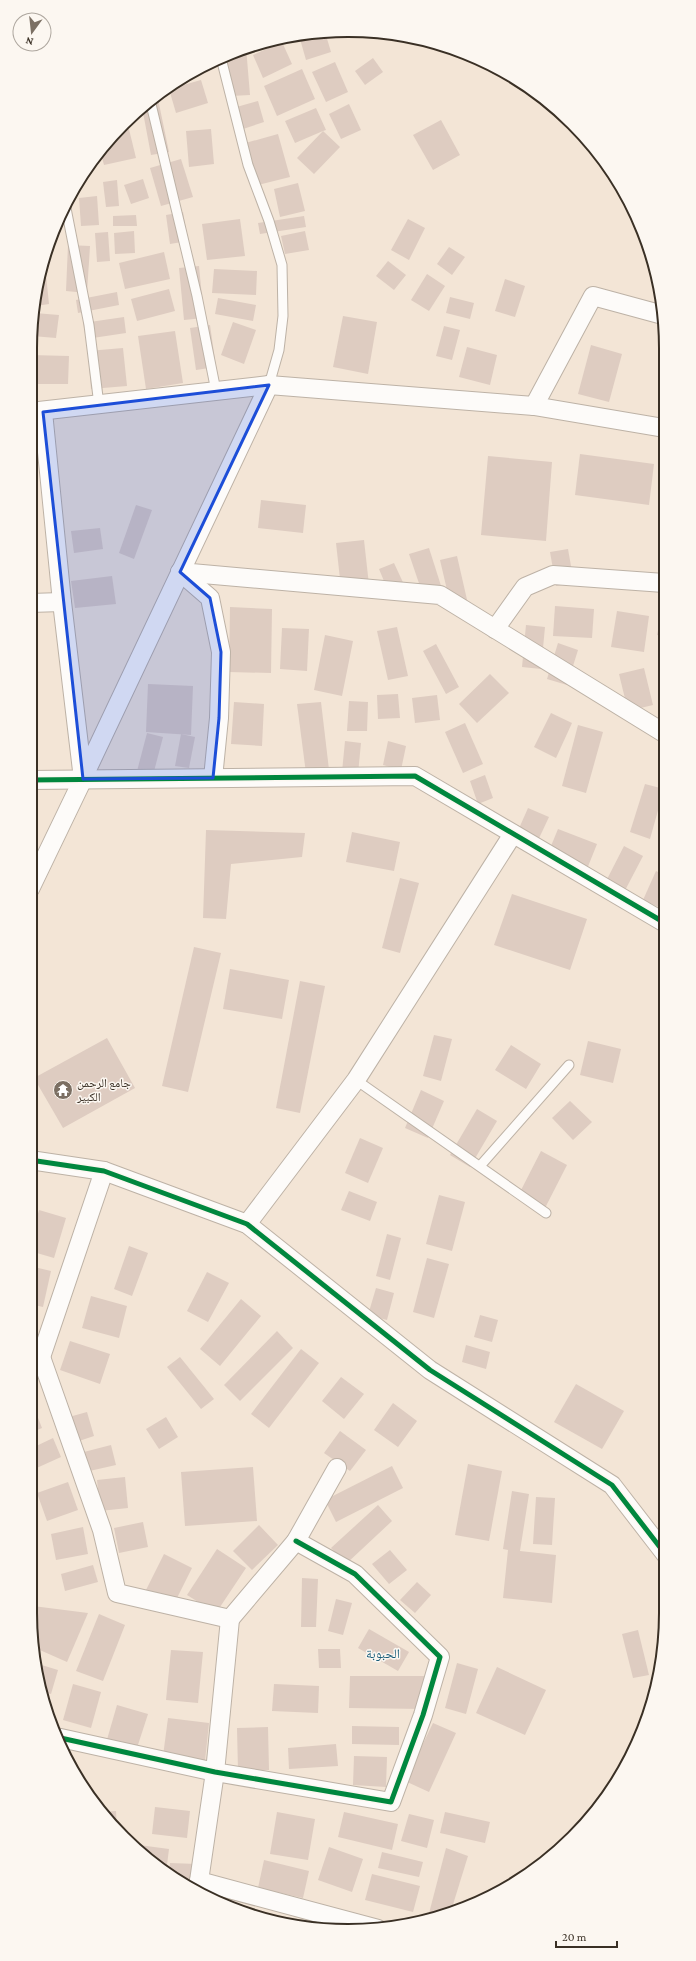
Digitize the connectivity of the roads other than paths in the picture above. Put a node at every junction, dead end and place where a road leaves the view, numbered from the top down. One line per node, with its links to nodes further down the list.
1 (222, 64): 5 (lane)
2 (152, 107): 6 (lane)
3 (67, 214): 7 (lane)
4 (657, 313): 8 (street)
5 (269, 385): 6 (street); 8 (street); 12 (street)
6 (216, 391): 7 (street)
7 (99, 405): 9 (street)
8 (534, 406): 11 (street)
9 (37, 412)
10 (37, 419): 14 (street)
11 (659, 427)
12 (180, 572): 16 (street); 18 (street); 19 (street)
13 (659, 583): 16 (street)
14 (62, 602): 15 (street); 19 (street)
15 (37, 603)
16 (495, 629): 17 (street)
17 (659, 730)
18 (213, 778): 19 (street); 21 (street)
19 (83, 779): 20 (street); 22 (street)
20 (37, 780)
21 (513, 834): 23 (street); 25 (street)
22 (37, 874)
23 (659, 920)
24 (569, 1065): 27 (lane)
25 (356, 1080): 27 (lane); 30 (street)
26 (37, 1161): 28 (street)
27 (480, 1166): 29 (lane)
28 (104, 1171): 30 (street); 31 (street)
29 (546, 1212)
30 (247, 1224): 35 (street)
31 (37, 1353)
32 (37, 1363): 36 (street)
33 (337, 1468): 34 (street)
34 (296, 1541): 36 (street); 38 (street)
35 (659, 1546)
36 (230, 1619): 38 (street)
37 (64, 1739): 38 (street)
38 (215, 1772): 39 (street)
39 (199, 1886)
40 (202, 1888): 41 (street)
41 (355, 1924)

